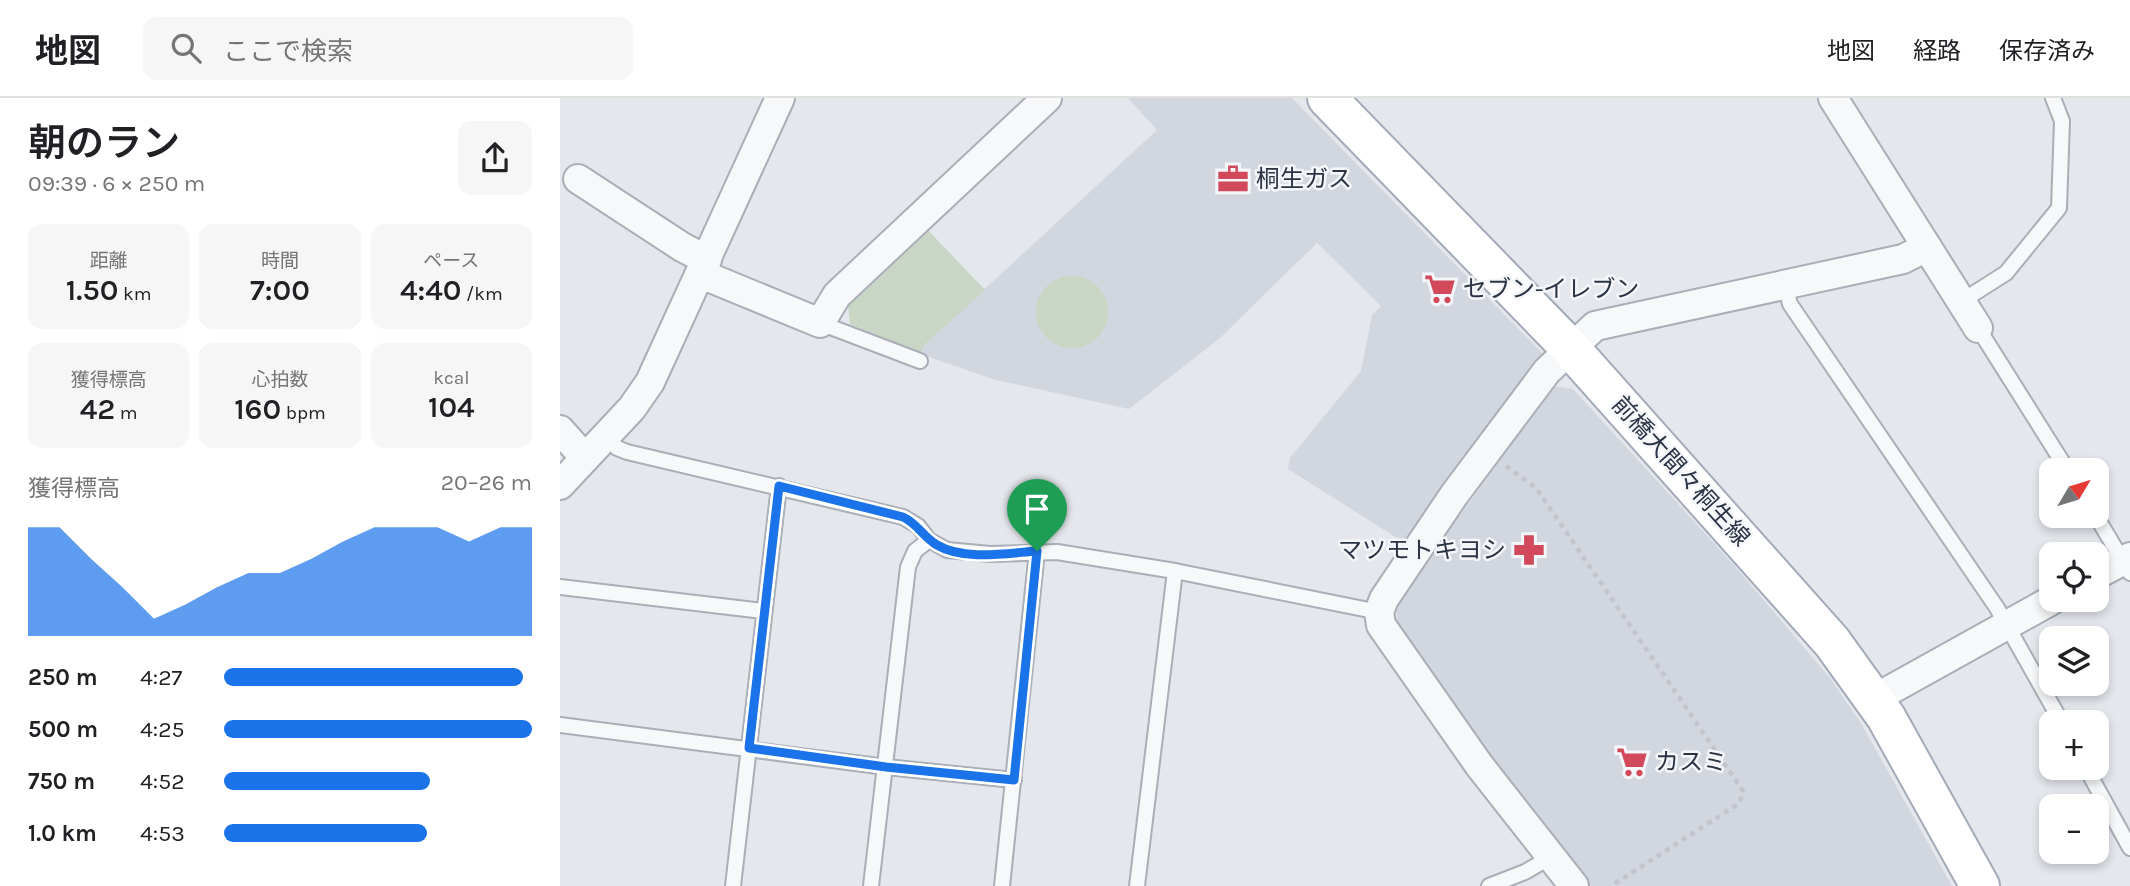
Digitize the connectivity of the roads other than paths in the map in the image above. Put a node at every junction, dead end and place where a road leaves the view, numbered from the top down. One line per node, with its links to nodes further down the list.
1 (780, 98): 8 (street)
2 (1047, 98): 11 (street)
3 (1327, 98): 13 (main road, 前橋大間々桐生線)
4 (1833, 98): 7 (street)
5 (2053, 98): 10 (lane)
6 (578, 178): 8 (street)
7 (1927, 247): 9 (street); 10 (street)
8 (704, 267): 11 (street); 16 (street)
9 (1785, 285): 13 (street); 31 (lane)
10 (1962, 301): 12 (street)
11 (821, 323): 14 (lane)
12 (1978, 328): 18 (lane)
13 (1570, 348): 30 (street); 32 (main road, 前橋大間々桐生線)
14 (920, 361)
15 (560, 430): 17 (street)
16 (607, 436): 17 (street); 20 (lane)
17 (585, 458): 19 (street)
18 (2060, 458)
19 (560, 485)
20 (779, 486): 22 (lane); 29 (lane)
21 (2104, 528): 24 (lane)
22 (929, 540): 23 (lane); 36 (lane)
23 (1037, 551): 26 (lane); 37 (lane)
24 (2127, 564): 25 (street)
25 (2109, 570)
26 (1175, 571): 30 (lane); 44 (lane)
27 (560, 587): 29 (lane)
28 (2039, 607): 31 (street)
29 (763, 611): 35 (lane)
30 (1379, 612): 40 (street)
31 (2008, 625): 32 (street); 33 (lane)
32 (1874, 699): 47 (main road, 前橋大間々桐生線)
33 (2055, 710)
34 (560, 724): 35 (lane)
35 (749, 748): 36 (lane); 41 (lane)
36 (886, 767): 37 (lane); 42 (lane)
37 (1014, 780): 43 (lane)
38 (2093, 780): 39 (lane)
39 (2130, 848)
40 (1549, 858): 45 (lane); 46 (street)
41 (733, 886)
42 (871, 886)
43 (1002, 886)
44 (1137, 886)
45 (1489, 886)
46 (1574, 886)
47 (1980, 886)

